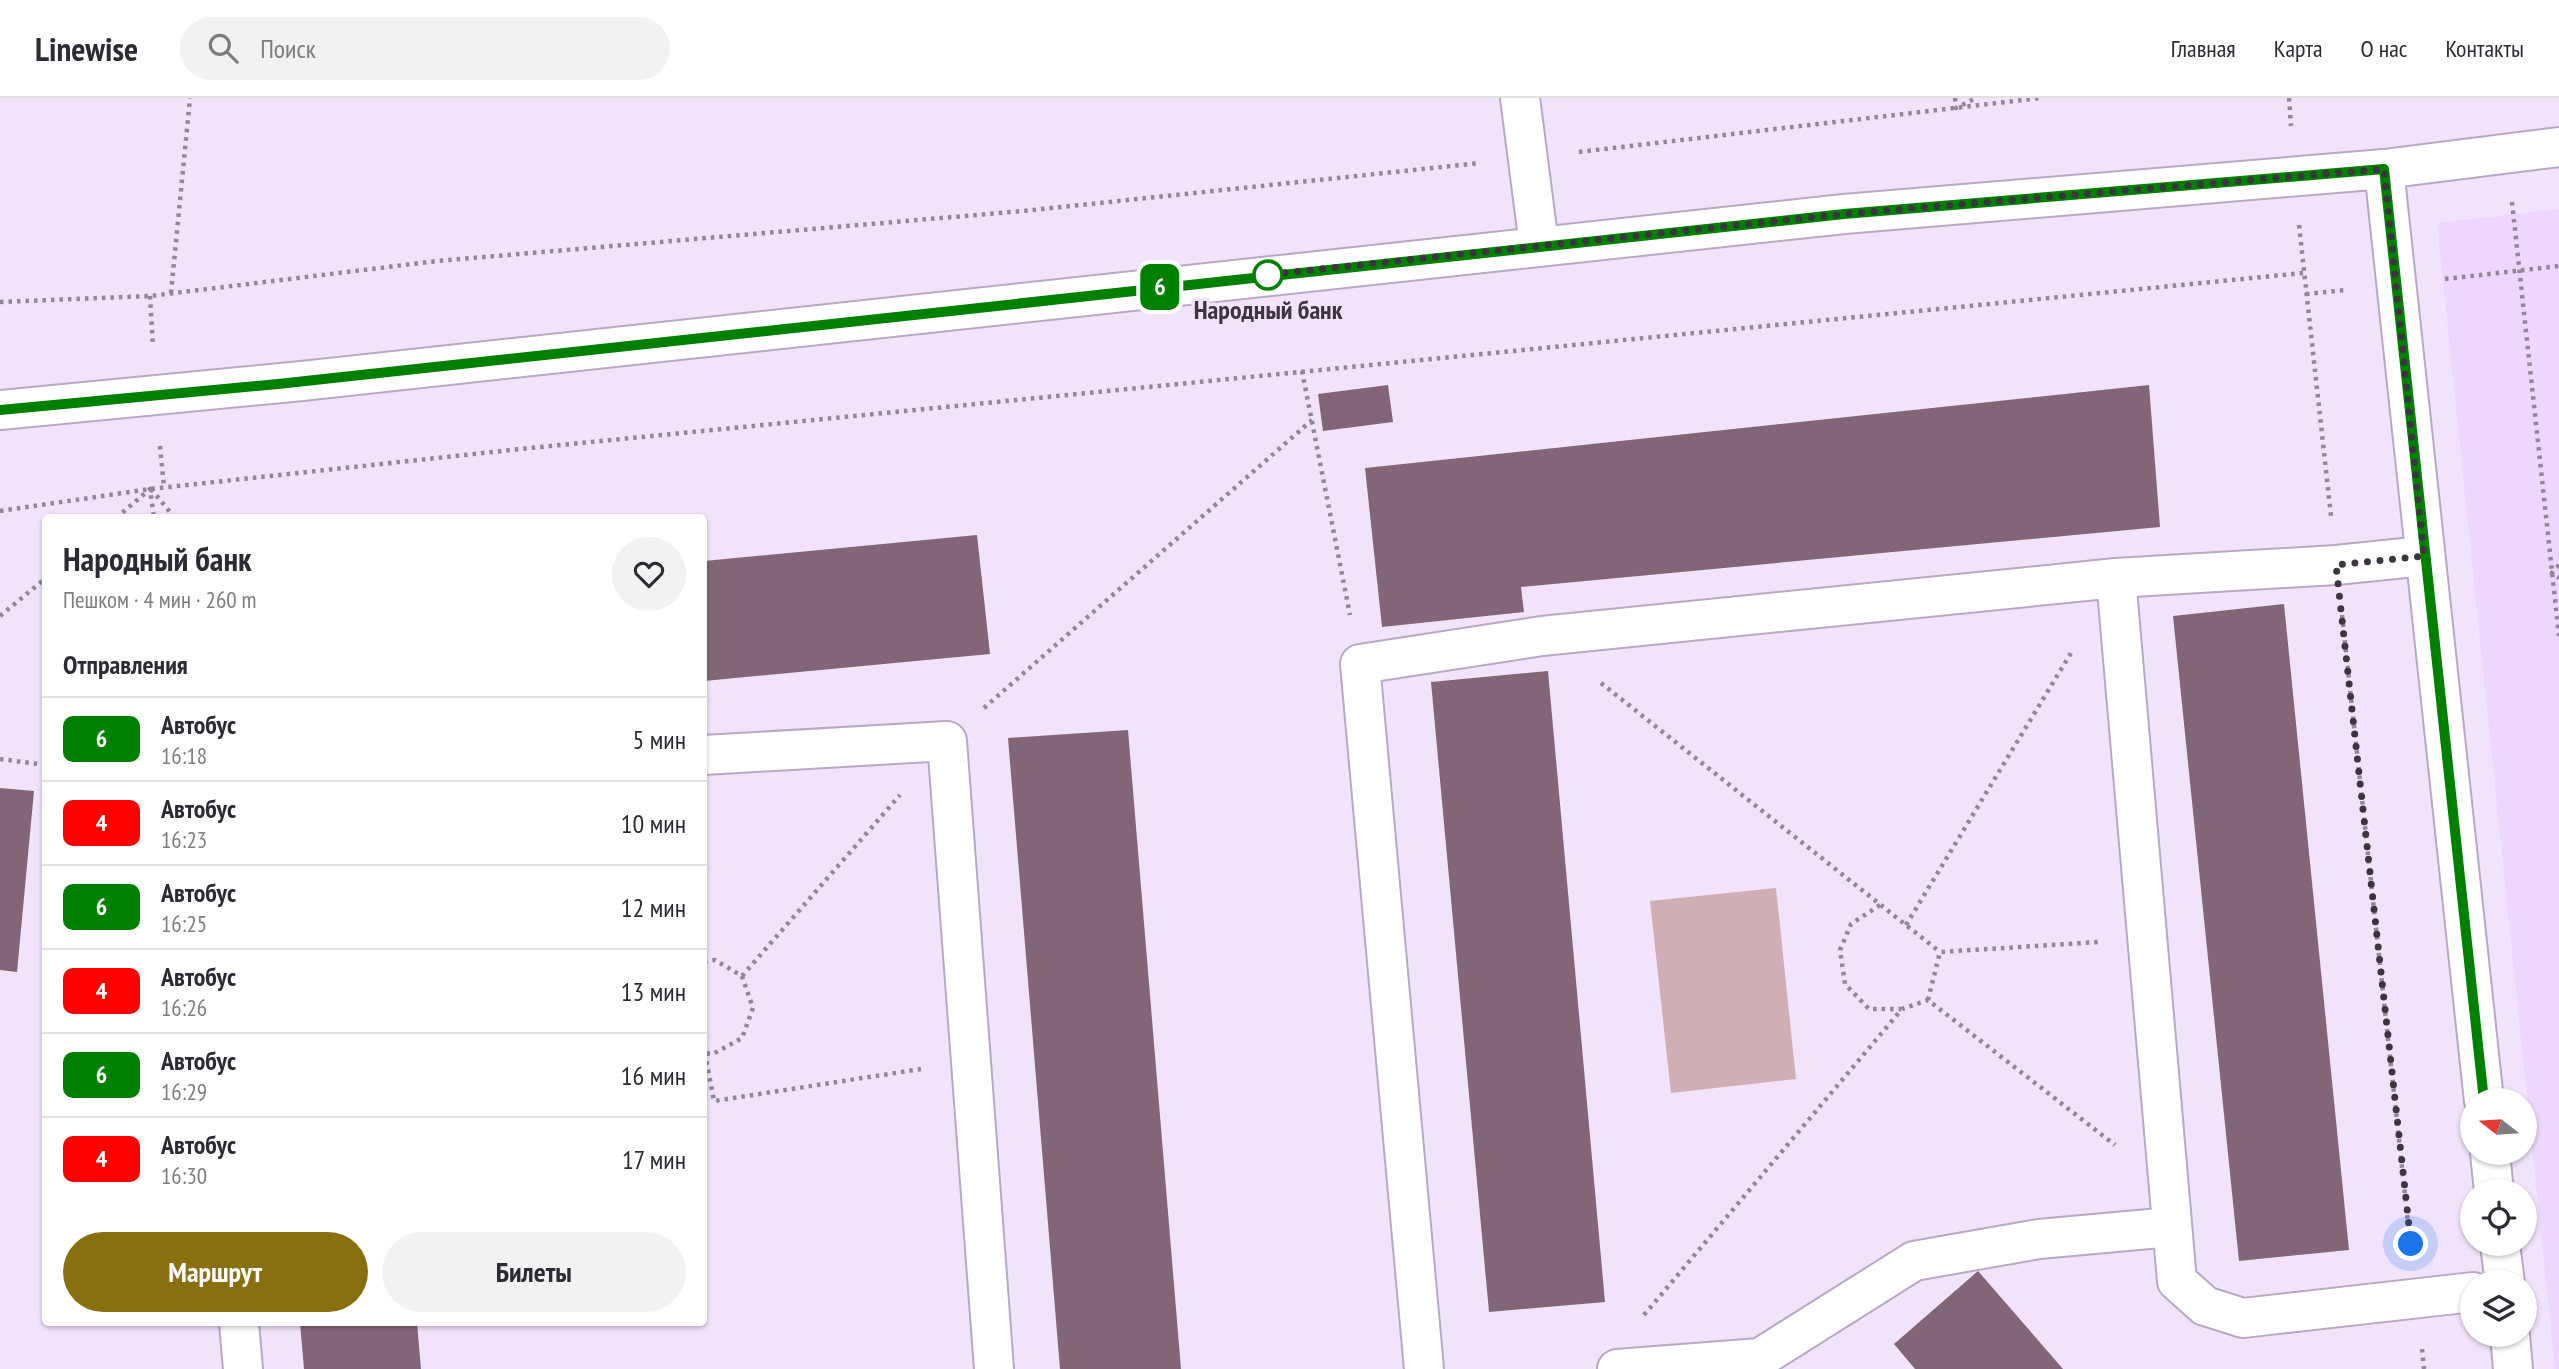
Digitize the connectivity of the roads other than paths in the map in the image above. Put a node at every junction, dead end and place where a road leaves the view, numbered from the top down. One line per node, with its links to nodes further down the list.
1 (1520, 98): 4 (street)
2 (2559, 147): 3 (street)
3 (2384, 169): 4 (street); 6 (street)
4 (1539, 245): 5 (street)
5 (0, 410)
6 (2424, 556): 7 (street); 9 (street)
7 (2116, 578): 10 (street); 17 (street)
8 (707, 755): 16 (street)
9 (2483, 1088)
10 (2172, 1227): 11 (street); 14 (street)
11 (2460, 1293)
12 (239, 1326): 15 (street)
13 (2511, 1347): 19 (street)
14 (1768, 1364): 18 (street)
15 (243, 1369)
16 (994, 1369)
17 (1424, 1369)
18 (1618, 1369)
19 (2513, 1369)

